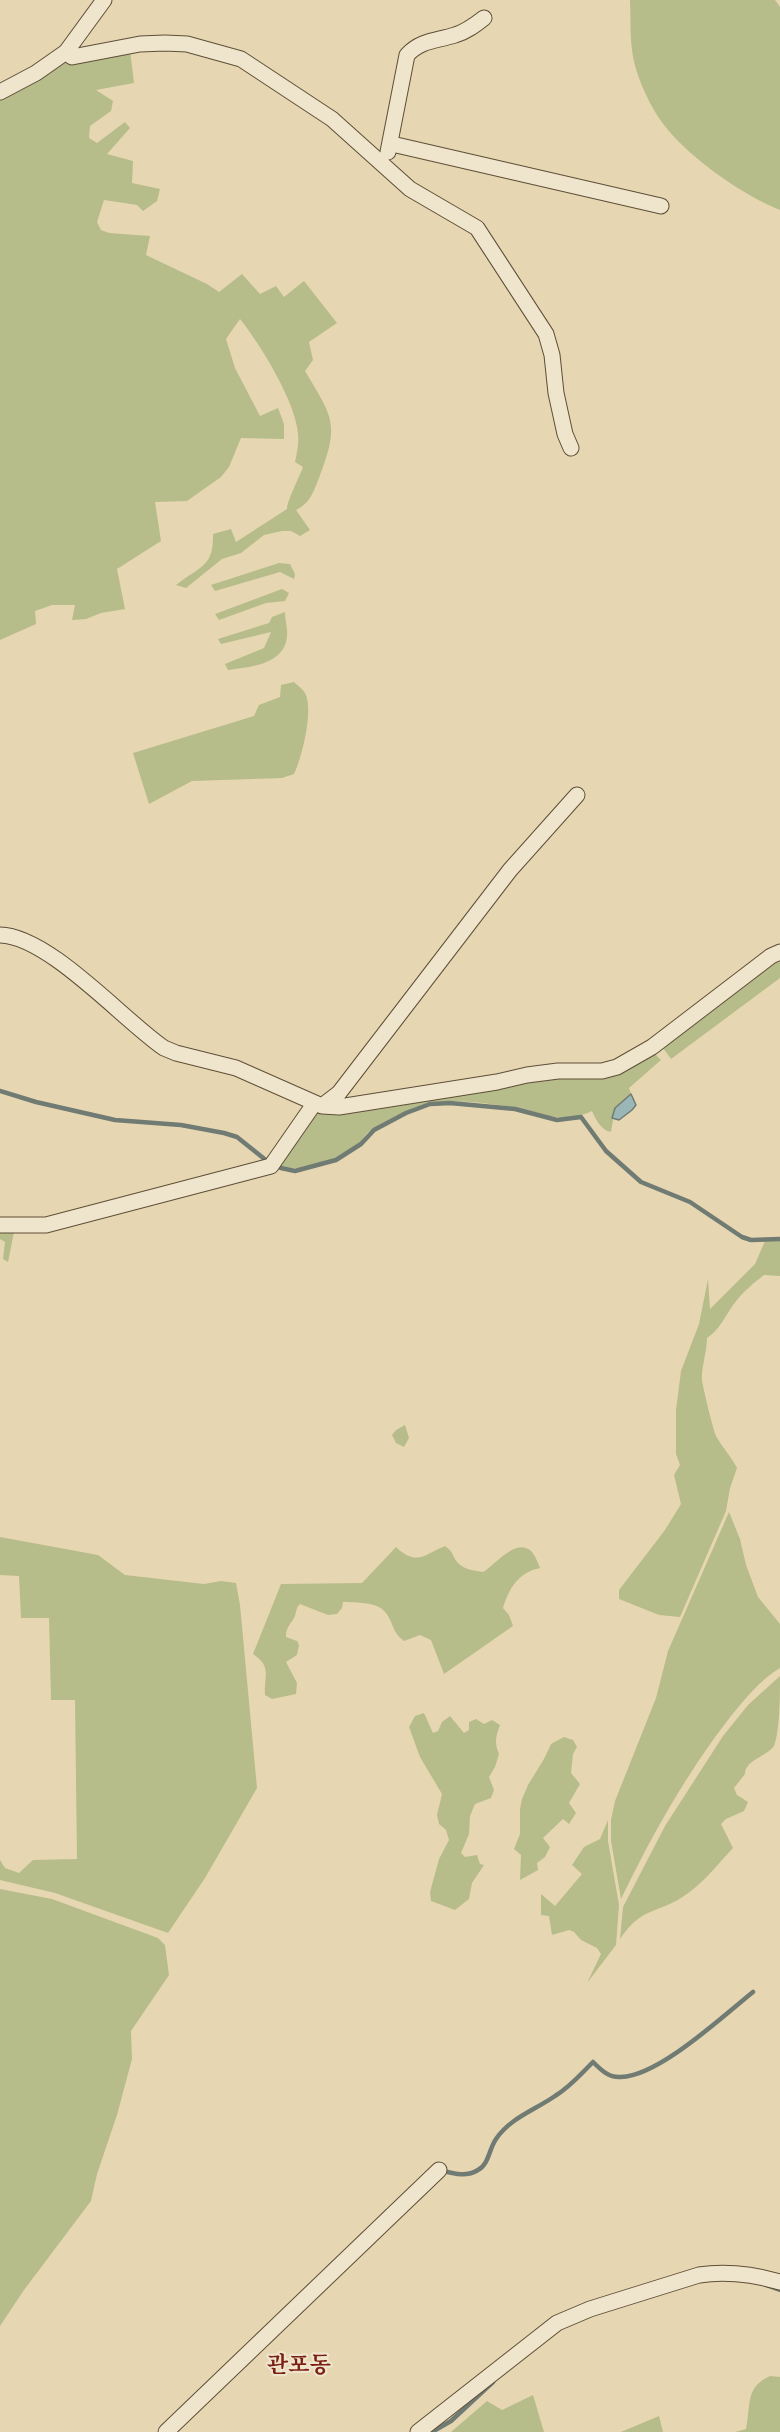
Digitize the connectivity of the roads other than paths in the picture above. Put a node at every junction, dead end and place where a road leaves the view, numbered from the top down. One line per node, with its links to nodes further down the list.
1 (104, 0): 3 (street)
2 (484, 18): 5 (street)
3 (66, 52): 4 (street); 6 (street)
4 (0, 92)
5 (392, 144): 6 (street); 7 (street)
6 (383, 165): 8 (street)
7 (662, 206)
8 (571, 448)
9 (577, 795): 12 (street)
10 (0, 935): 12 (street)
11 (780, 952): 12 (street)
12 (318, 1105): 13 (street)
13 (0, 1225)
14 (439, 2170): 16 (street)
15 (780, 2282): 17 (street)
16 (166, 2432)
17 (418, 2432)

